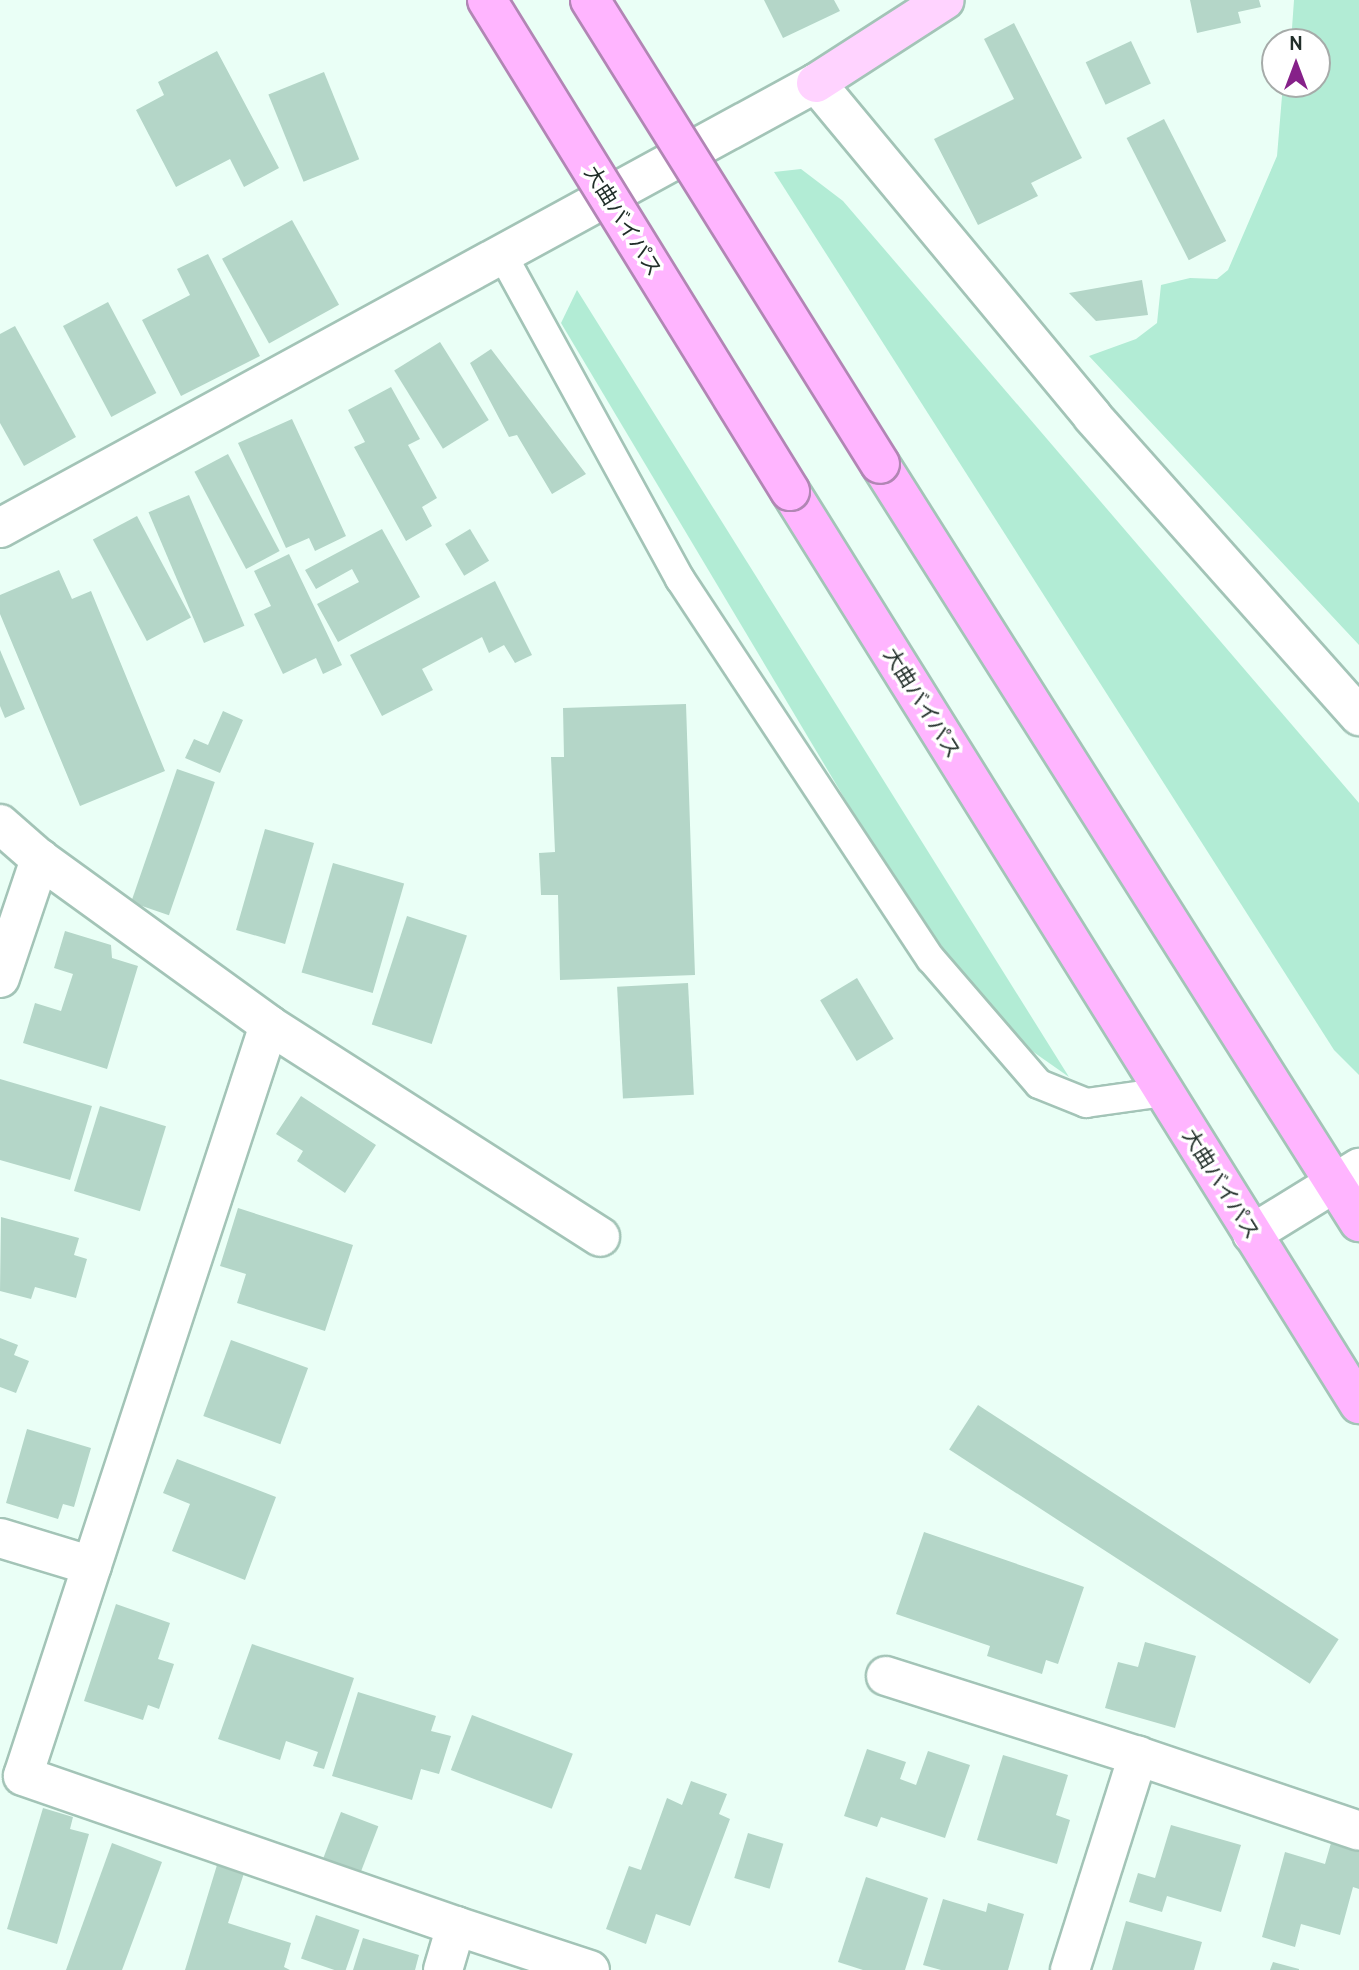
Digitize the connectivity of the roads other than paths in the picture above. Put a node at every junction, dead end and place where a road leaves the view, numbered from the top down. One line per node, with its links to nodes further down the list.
1 (487, 0): 12 (highway, 大曲バイパス, bridge)
2 (590, 0): 13 (highway, bridge)
3 (945, 0): 4 (main road)
4 (816, 83): 5 (street); 7 (street)
5 (502, 254): 6 (street); 12 (lane)
6 (0, 528)
7 (1359, 716)
8 (0, 824): 9 (street)
9 (40, 859): 10 (street); 11 (street)
10 (0, 978)
11 (269, 1025): 16 (street); 19 (street)
12 (1164, 1092): 15 (highway, 大曲バイパス)
13 (1346, 1175): 14 (highway); 15 (street)
14 (1359, 1222)
15 (1252, 1234): 17 (highway, 大曲バイパス)
16 (600, 1237)
17 (1359, 1404)
18 (0, 1538): 19 (street)
19 (92, 1566): 23 (street)
20 (886, 1676): 21 (street)
21 (1138, 1756): 22 (street); 26 (street)
22 (1359, 1831)
23 (456, 1926): 24 (street); 25 (street)
24 (443, 1970)
25 (590, 1970)
26 (1070, 1970)

